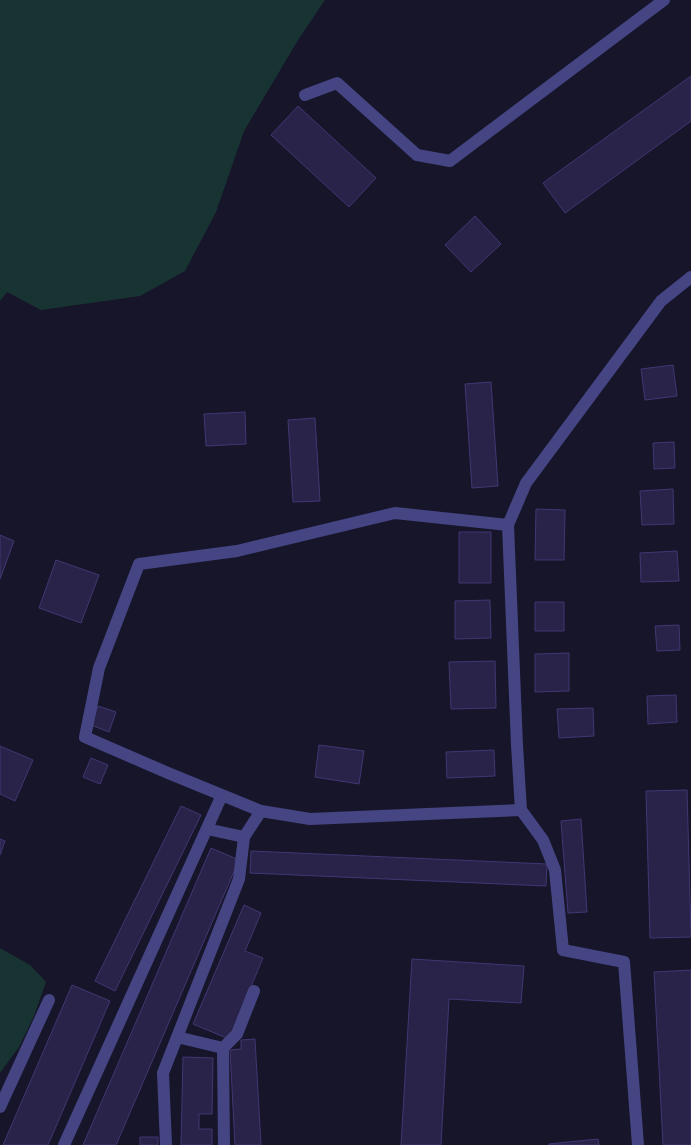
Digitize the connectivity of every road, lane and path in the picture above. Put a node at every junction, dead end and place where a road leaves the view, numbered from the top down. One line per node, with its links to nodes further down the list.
1 (664, 0): 2 (street)
2 (305, 95)
3 (691, 277): 4 (street)
4 (508, 524): 5 (street); 6 (street)
5 (222, 795): 7 (street); 8 (street)
6 (521, 810): 7 (street); 18 (street)
7 (262, 811): 9 (street)
8 (207, 829): 9 (street); 15 (street)
9 (244, 837): 12 (street)
10 (254, 990): 13 (street)
11 (49, 1000): 14 (street)
12 (177, 1037): 13 (street); 16 (street)
13 (223, 1048): 17 (street)
14 (0, 1107)
15 (64, 1145)
16 (166, 1145)
17 (224, 1145)
18 (638, 1145)

